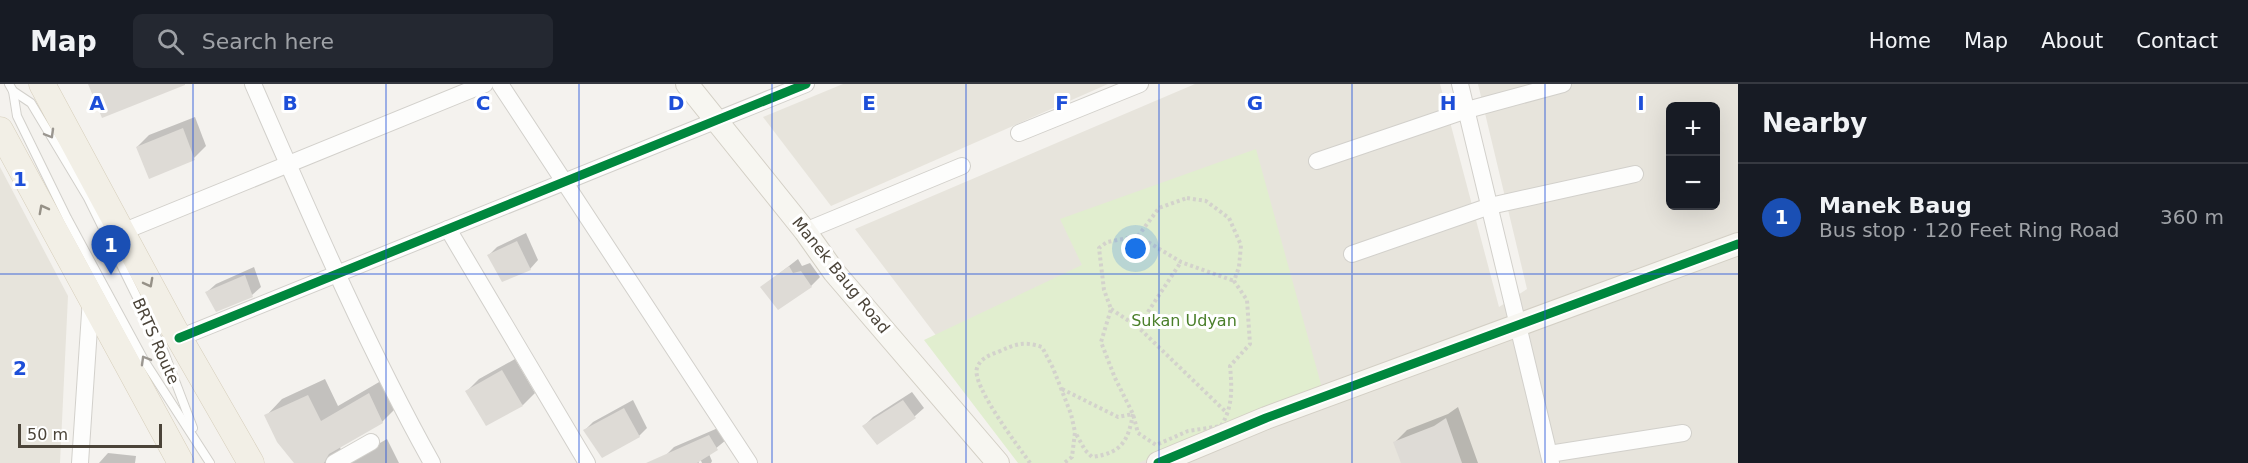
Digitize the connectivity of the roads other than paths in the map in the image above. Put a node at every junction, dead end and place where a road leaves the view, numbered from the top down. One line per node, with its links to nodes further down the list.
1 (42, 84): 24 (main road)
2 (253, 84): 17 (street)
3 (485, 84): 17 (street)
4 (500, 84): 20 (street)
5 (687, 84): 12 (street, Manek Baug Road)
6 (806, 84): 12 (street)
7 (1460, 84): 11 (street)
8 (1563, 84): 11 (street)
9 (1131, 86): 14 (street)
10 (11, 87): 33 (lane, BRTS Route, one-way to 10); 33 (lane, BRTS Route, one-way to 33)
11 (1467, 110): 16 (street); 21 (street)
12 (716, 121): 20 (street); 23 (street, Manek Baug Road)
13 (0, 130): 15 (main road)
14 (1019, 133)
15 (7, 159): 28 (main road, one-way to 15)
16 (1317, 161)
17 (288, 164): 24 (street); 27 (street)
18 (962, 166): 23 (street)
19 (1635, 174): 21 (street)
20 (563, 183): 22 (street); 42 (street)
21 (1490, 206): 26 (street); 29 (street)
22 (448, 229): 27 (street); 41 (street)
23 (805, 231): 43 (street, Manek Baug Road)
24 (122, 232): 30 (main road, one-way to 30)
25 (1738, 244): 29 (street)
26 (1352, 254)
27 (337, 274): 30 (street); 40 (street)
28 (91, 297): 35 (street); 36 (main road)
29 (1519, 325): 34 (street); 44 (street)
30 (179, 338): 38 (main road)
31 (1683, 433): 34 (street)
32 (371, 442): 39 (street)
33 (199, 444): 37 (lane, BRTS Route)
34 (1550, 458)
35 (80, 463)
36 (181, 463)
37 (210, 463)
38 (251, 463)
39 (334, 463)
40 (432, 463)
41 (587, 463)
42 (749, 463)
43 (998, 463)
44 (1158, 463)

